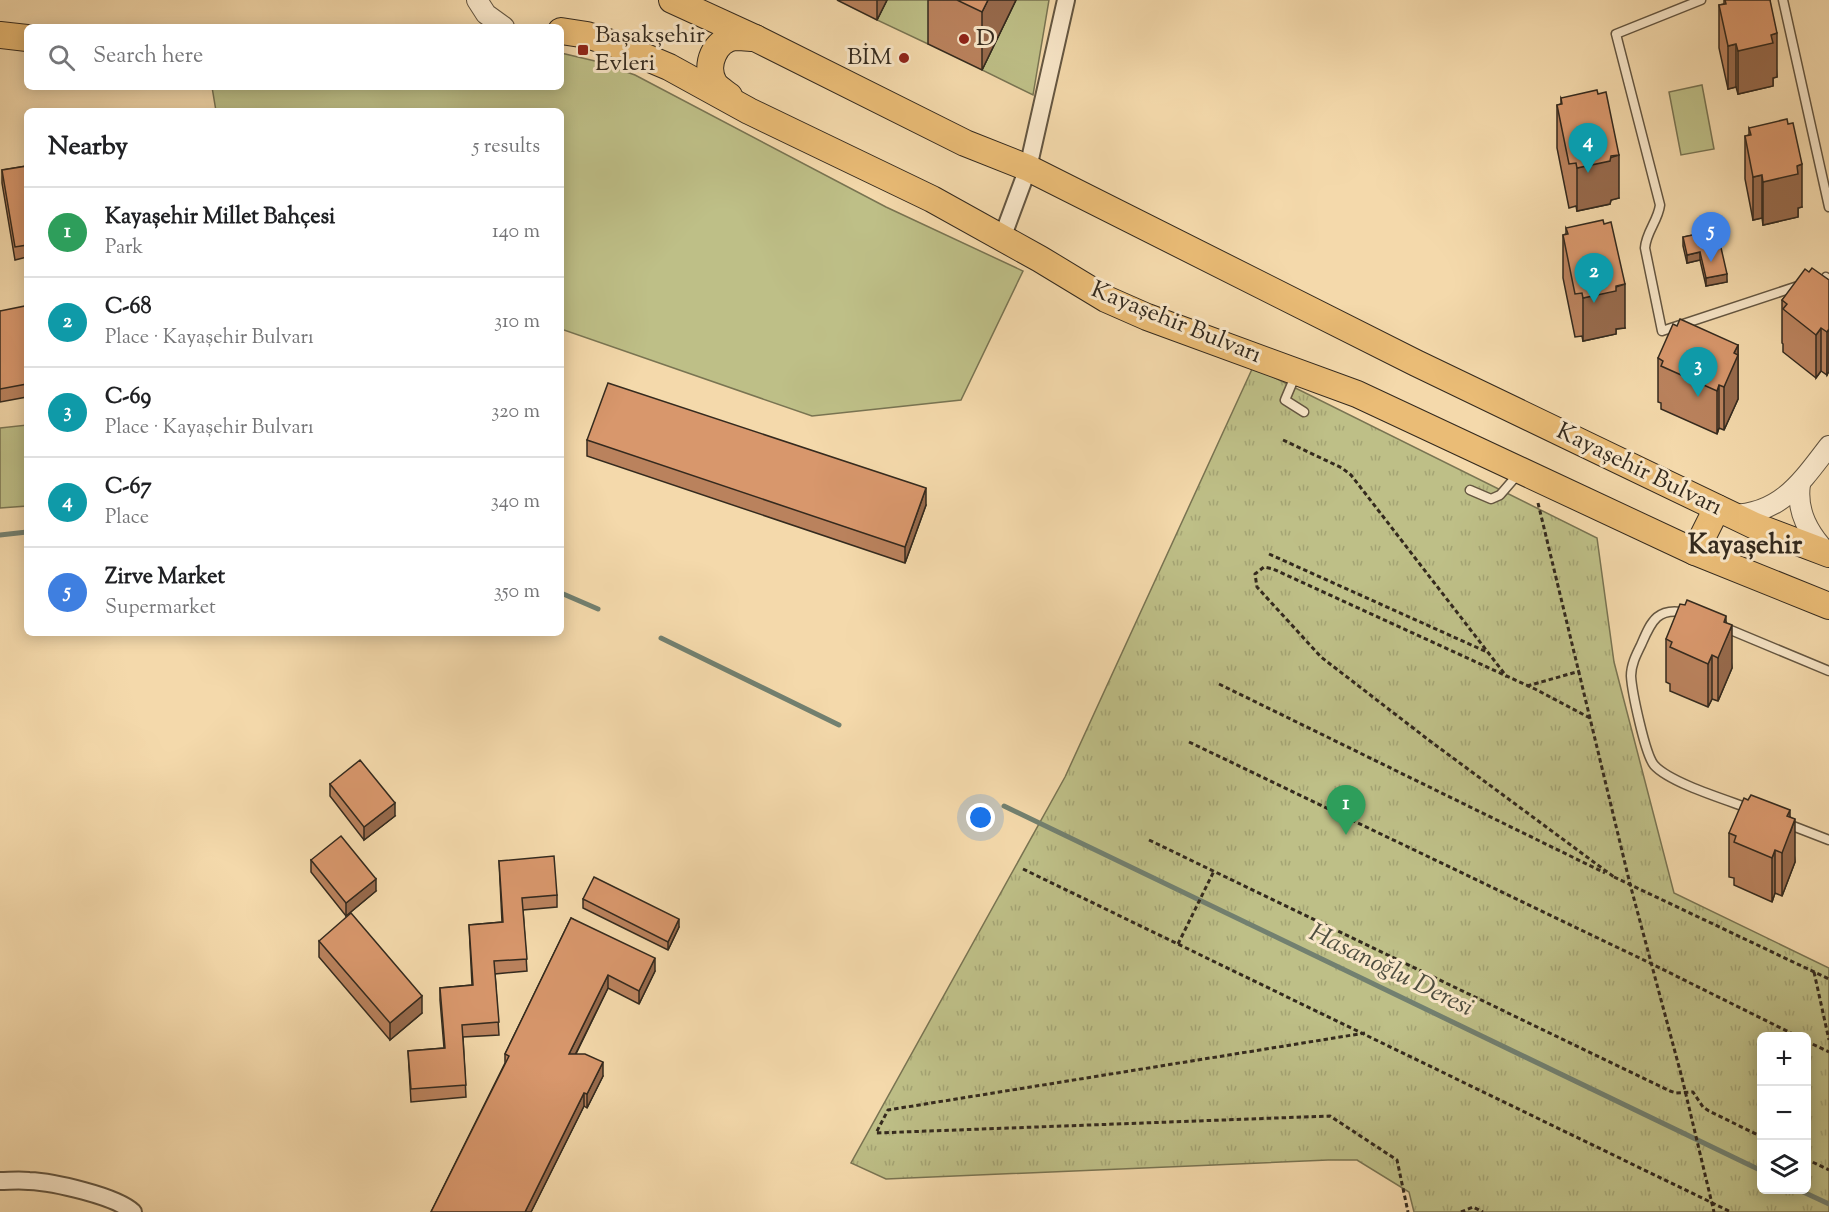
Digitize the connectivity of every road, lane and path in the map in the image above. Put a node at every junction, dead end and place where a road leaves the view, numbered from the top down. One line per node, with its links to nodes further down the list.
1 (477, 0): 6 (street)
2 (672, 0): 10 (main road, Kayaşehir Bulvarı)
3 (1066, 0): 12 (street)
4 (1701, 0): 18 (lane)
5 (1783, 0): 13 (lane)
6 (500, 24)
7 (564, 31): 11 (main road, Kayaşehir Bulvarı)
8 (0, 35): 9 (main road)
9 (24, 38)
10 (755, 38): 11 (main road); 12 (main road, Kayaşehir Bulvarı)
11 (749, 111): 15 (main road, Kayaşehir Bulvarı)
12 (1028, 168): 15 (street); 26 (main road, Kayaşehir Bulvarı)
13 (1827, 188): 14 (lane)
14 (1829, 207)
15 (1002, 238): 19 (main road, Kayaşehir Bulvarı)
16 (1828, 277): 17 (lane)
17 (1816, 280)
18 (1805, 284)
19 (1297, 371): 20 (lane); 23 (main road, Kayaşehir Bulvarı)
20 (1304, 412)
21 (1283, 440): 33 (path)
22 (1829, 446): 24 (street)
23 (1526, 473): 25 (lane); 27 (main road, Kayaşehir Bulvarı); 34 (path)
24 (1800, 484): 26 (street); 29 (street)
25 (1470, 490)
26 (1725, 512): 27 (main road); 29 (main road, Kayaşehir Bulvarı)
27 (1695, 552): 30 (main road, Kayaşehir Bulvarı)
28 (1269, 554): 33 (path)
29 (1829, 554)
30 (1829, 606)
31 (1697, 616): 41 (lane)
32 (1708, 621): 35 (lane)
33 (1487, 652): 36 (path)
34 (1580, 670): 38 (path); 39 (path)
35 (1829, 671)
36 (1509, 678): 38 (path); 47 (path)
37 (1219, 684): 47 (path)
38 (1526, 686): 39 (path)
39 (1590, 718): 48 (path)
40 (1189, 742): 50 (path)
41 (1756, 811)
42 (1777, 819): 44 (lane)
43 (1149, 840): 46 (path)
44 (1829, 840)
45 (1023, 869): 49 (path)
46 (1214, 871): 49 (path); 58 (path)
47 (1614, 877): 48 (path)
48 (1630, 884): 50 (path); 51 (path)
49 (1178, 944): 54 (path)
50 (1652, 964): 53 (path); 58 (path)
51 (1814, 972): 52 (path); 55 (path)
52 (1829, 979)
53 (1789, 1032)
54 (1365, 1033): 63 (path); 65 (path)
55 (1829, 1040)
56 (1811, 1043): 57 (path)
57 (1829, 1052)
58 (1685, 1092): 59 (path); 63 (path)
59 (1757, 1135)
60 (1811, 1161): 61 (path)
61 (1829, 1170)
62 (0, 1181): 64 (street)
63 (1713, 1203): 68 (path); 69 (path)
64 (133, 1212)
65 (1408, 1212)
66 (1461, 1212): 67 (path)
67 (1483, 1212)
68 (1714, 1212)
69 (1731, 1212)

